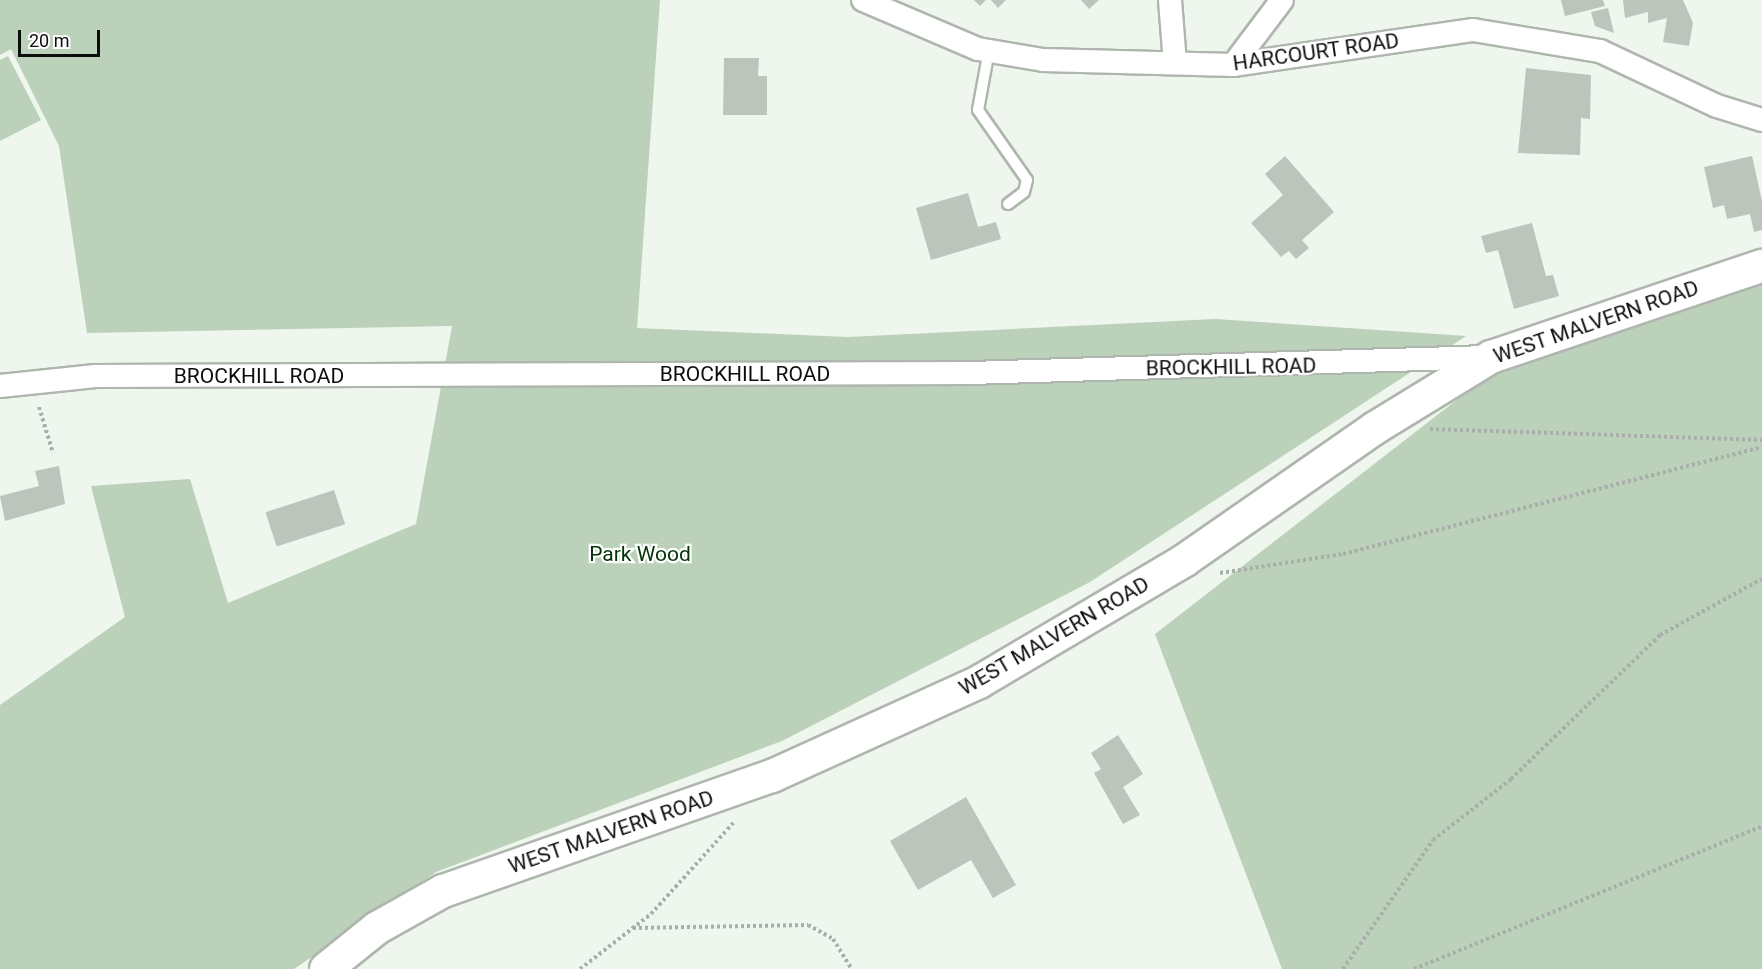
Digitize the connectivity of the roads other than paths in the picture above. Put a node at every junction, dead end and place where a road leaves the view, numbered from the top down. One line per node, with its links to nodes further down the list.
1 (863, 0): 4 (street, HARCOURT ROAD)
2 (1170, 0): 5 (street)
3 (1281, 0): 6 (street)
4 (989, 50): 5 (street, HARCOURT ROAD); 8 (lane)
5 (1175, 63): 6 (street, HARCOURT ROAD)
6 (1233, 65): 7 (street, HARCOURT ROAD)
7 (1762, 120)
8 (1008, 204)
9 (1762, 266): 10 (main road, WEST MALVERN ROAD)
10 (1491, 357): 11 (street, BROCKHILL ROAD); 12 (main road, WEST MALVERN ROAD)
11 (0, 386)
12 (326, 969)

